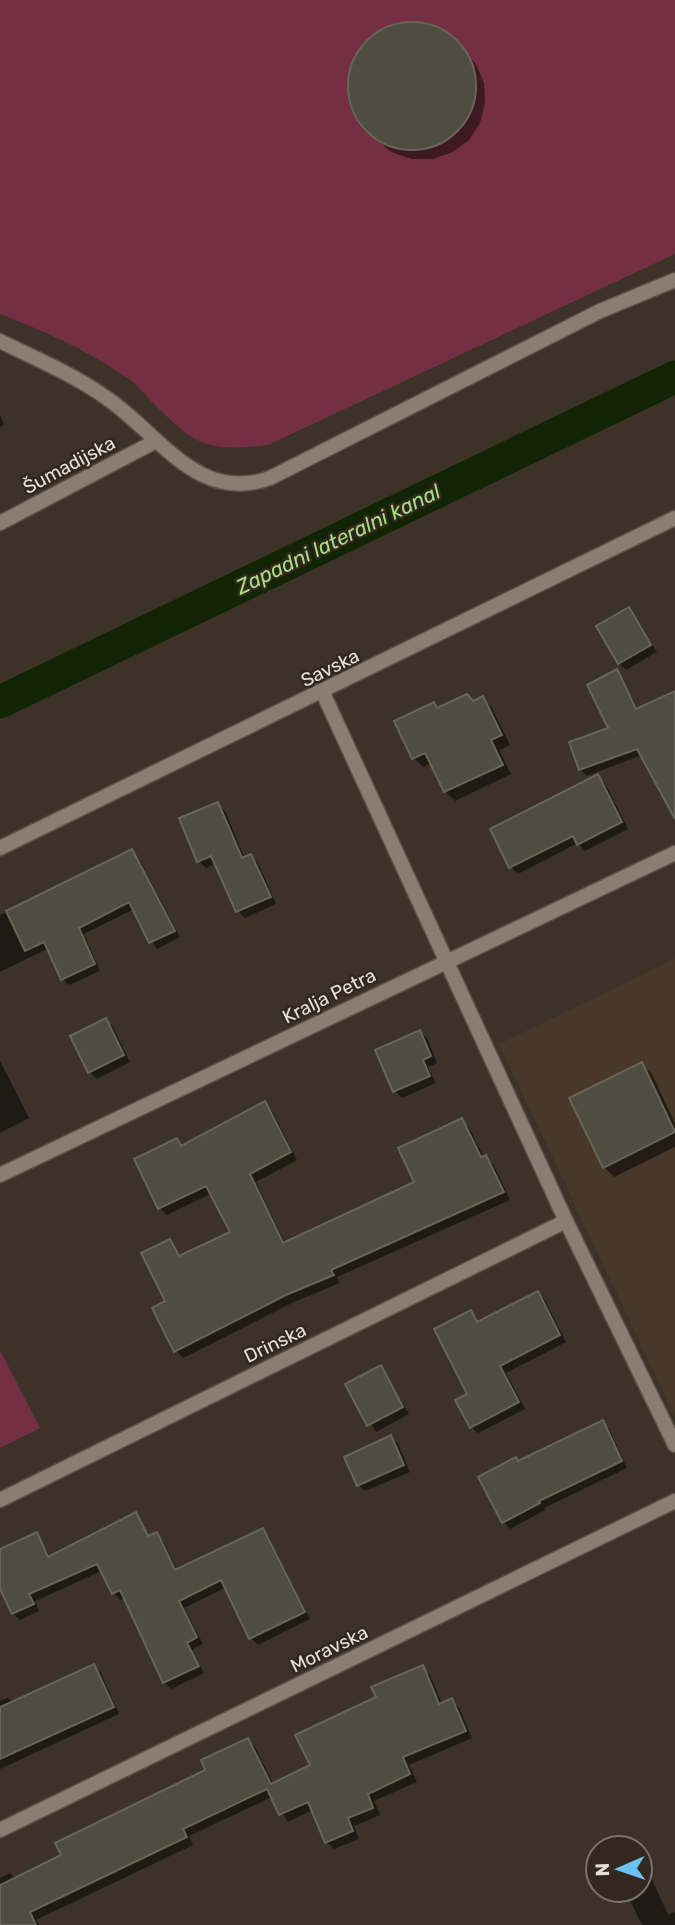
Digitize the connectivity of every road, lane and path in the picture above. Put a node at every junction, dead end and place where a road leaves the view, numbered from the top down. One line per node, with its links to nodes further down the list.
1 (675, 280): 3 (street)
2 (0, 341): 3 (street)
3 (156, 441): 5 (street, Šumadijska)
4 (675, 518): 6 (street, Savska)
5 (0, 523)
6 (323, 693): 7 (street, Savska); 9 (street)
7 (0, 848)
8 (675, 853): 9 (street, Kralja Petra)
9 (447, 960): 10 (street, Kralja Petra); 11 (street)
10 (0, 1175)
11 (566, 1221): 12 (street); 13 (street, Drinska)
12 (675, 1445)
13 (0, 1500)
14 (675, 1501): 15 (street, Moravska)
15 (0, 1830)

